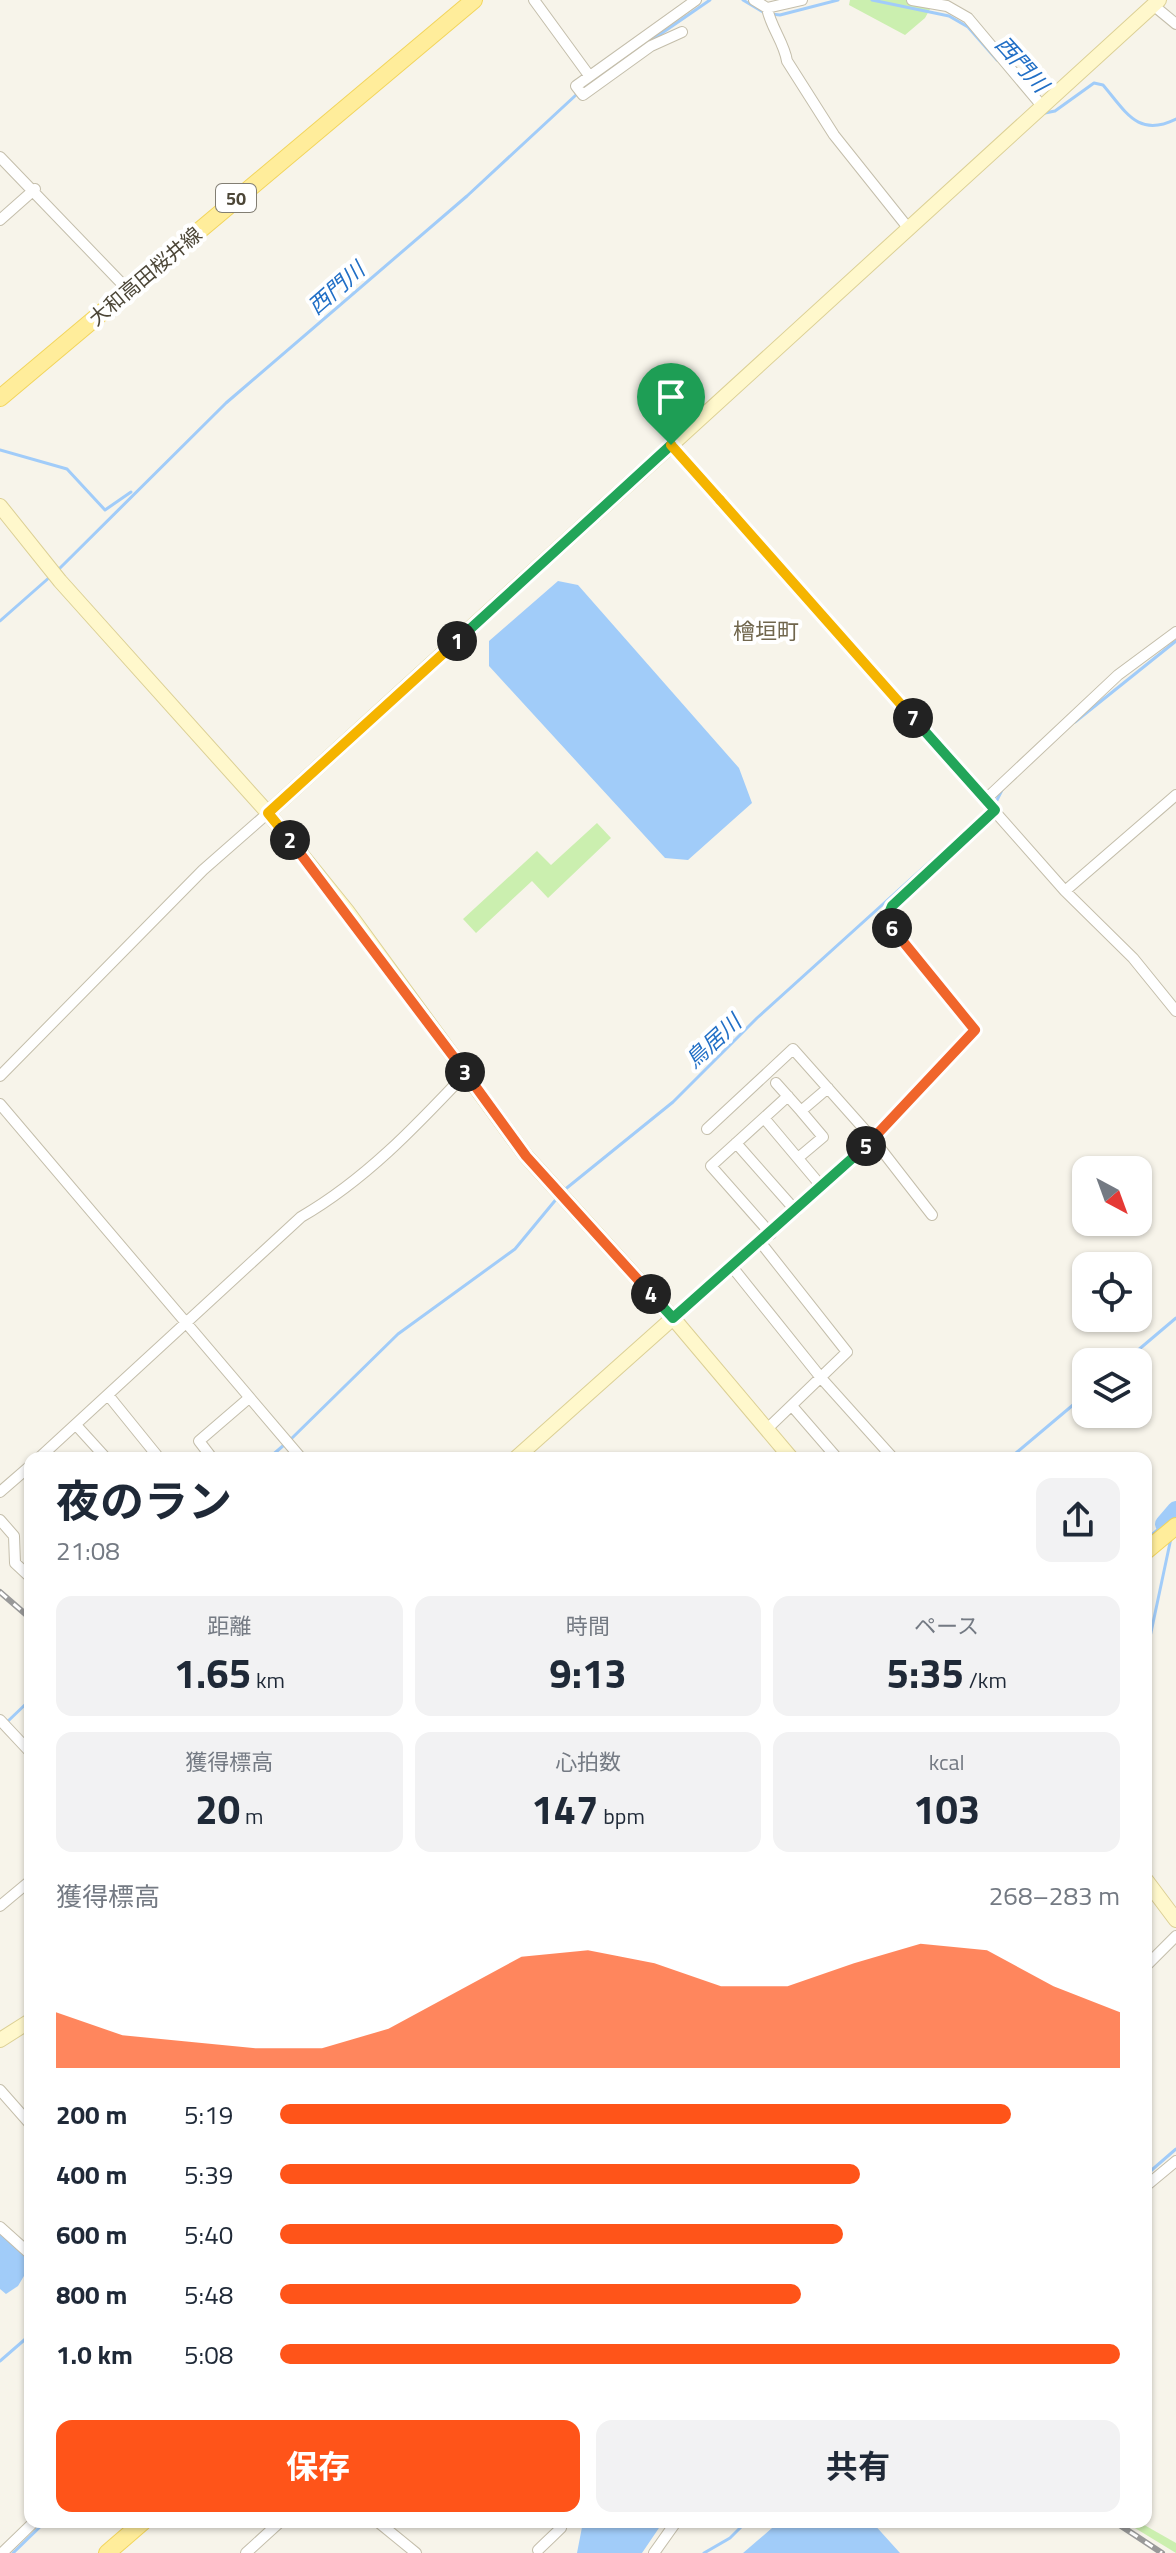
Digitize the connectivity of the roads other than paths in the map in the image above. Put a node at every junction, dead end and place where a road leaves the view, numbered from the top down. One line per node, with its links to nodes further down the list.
1 (474, 0): 17 (main road, 大和高田桜井線 / 50)
2 (534, 0): 11 (street)
3 (696, 0): 11 (street)
4 (754, 0): 8 (street)
5 (802, 0): 8 (street)
6 (912, 0): 12 (street)
7 (1156, 2): 9 (street); 12 (street)
8 (767, 8): 16 (street)
9 (1176, 24)
10 (682, 32): 11 (street)
11 (588, 74)
12 (1042, 106): 16 (street)
13 (0, 157): 14 (street)
14 (35, 189): 15 (street); 17 (street)
15 (0, 220)
16 (909, 229): 19 (street)
17 (128, 290): 18 (main road, 大和高田桜井線 / 50)
18 (0, 398)
19 (671, 445): 23 (street); 25 (street)
20 (0, 506): 25 (street)
21 (1176, 632): 23 (street)
22 (1176, 795): 26 (street)
23 (986, 799): 24 (street)
24 (995, 810): 26 (street); 37 (street)
25 (268, 813): 28 (street); 29 (street)
26 (1065, 891): 27 (street)
27 (1176, 1011)
28 (466, 1073): 46 (street); 47 (street)
29 (0, 1076)
30 (776, 1083): 32 (street)
31 (828, 1088): 34 (street); 36 (street); 37 (street)
32 (788, 1096): 34 (street); 35 (street)
33 (0, 1104): 47 (street)
34 (801, 1111): 39 (street)
35 (764, 1118): 38 (street); 39 (street)
36 (707, 1129)
37 (873, 1139): 40 (street); 42 (street)
38 (736, 1143): 41 (street); 43 (street)
39 (798, 1158): 40 (street)
40 (822, 1187): 41 (street)
41 (796, 1211): 43 (street)
42 (932, 1215)
43 (771, 1234): 44 (street)
44 (761, 1243): 45 (street); 48 (street)
45 (733, 1268): 46 (street); 48 (street)
46 (673, 1318): 53 (street); 59 (street)
47 (184, 1323): 49 (street); 50 (street)
48 (822, 1379): 51 (street); 62 (street)
49 (108, 1395): 52 (street); 56 (street)
50 (249, 1398): 57 (street); 58 (street)
51 (792, 1406): 53 (street); 61 (street)
52 (76, 1425): 54 (street); 55 (street)
53 (767, 1429): 60 (street)
54 (46, 1452)
55 (101, 1452)
56 (154, 1452)
57 (207, 1452)
58 (296, 1452)
59 (523, 1452)
60 (786, 1452)
61 (832, 1452)
62 (888, 1452)
63 (24, 1471): 64 (street)
64 (0, 1492)
65 (0, 1520): 68 (street)
66 (1176, 1526): 67 (main road)
67 (1152, 1546)
68 (24, 1571)
69 (3, 1721): 70 (street)
70 (24, 1745)
71 (24, 1886): 73 (street)
72 (1152, 1888): 74 (street)
73 (0, 1906)
74 (1176, 1920)
75 (1176, 1936): 76 (street)
76 (1152, 1960)
77 (24, 2025): 78 (street)
78 (0, 2040)
79 (0, 2090): 80 (street)
80 (24, 2117)
81 (1176, 2161): 82 (street)
82 (1152, 2181)
83 (0, 2227): 84 (street)
84 (24, 2249)
85 (28, 2528): 92 (street)
86 (136, 2528): 93 (main road)
87 (273, 2528): 94 (street)
88 (385, 2528): 95 (street)
89 (561, 2528): 91 (street)
90 (672, 2528): 96 (street)
91 (538, 2550)
92 (2, 2553)
93 (107, 2553)
94 (246, 2553)
95 (416, 2553)
96 (654, 2553)

